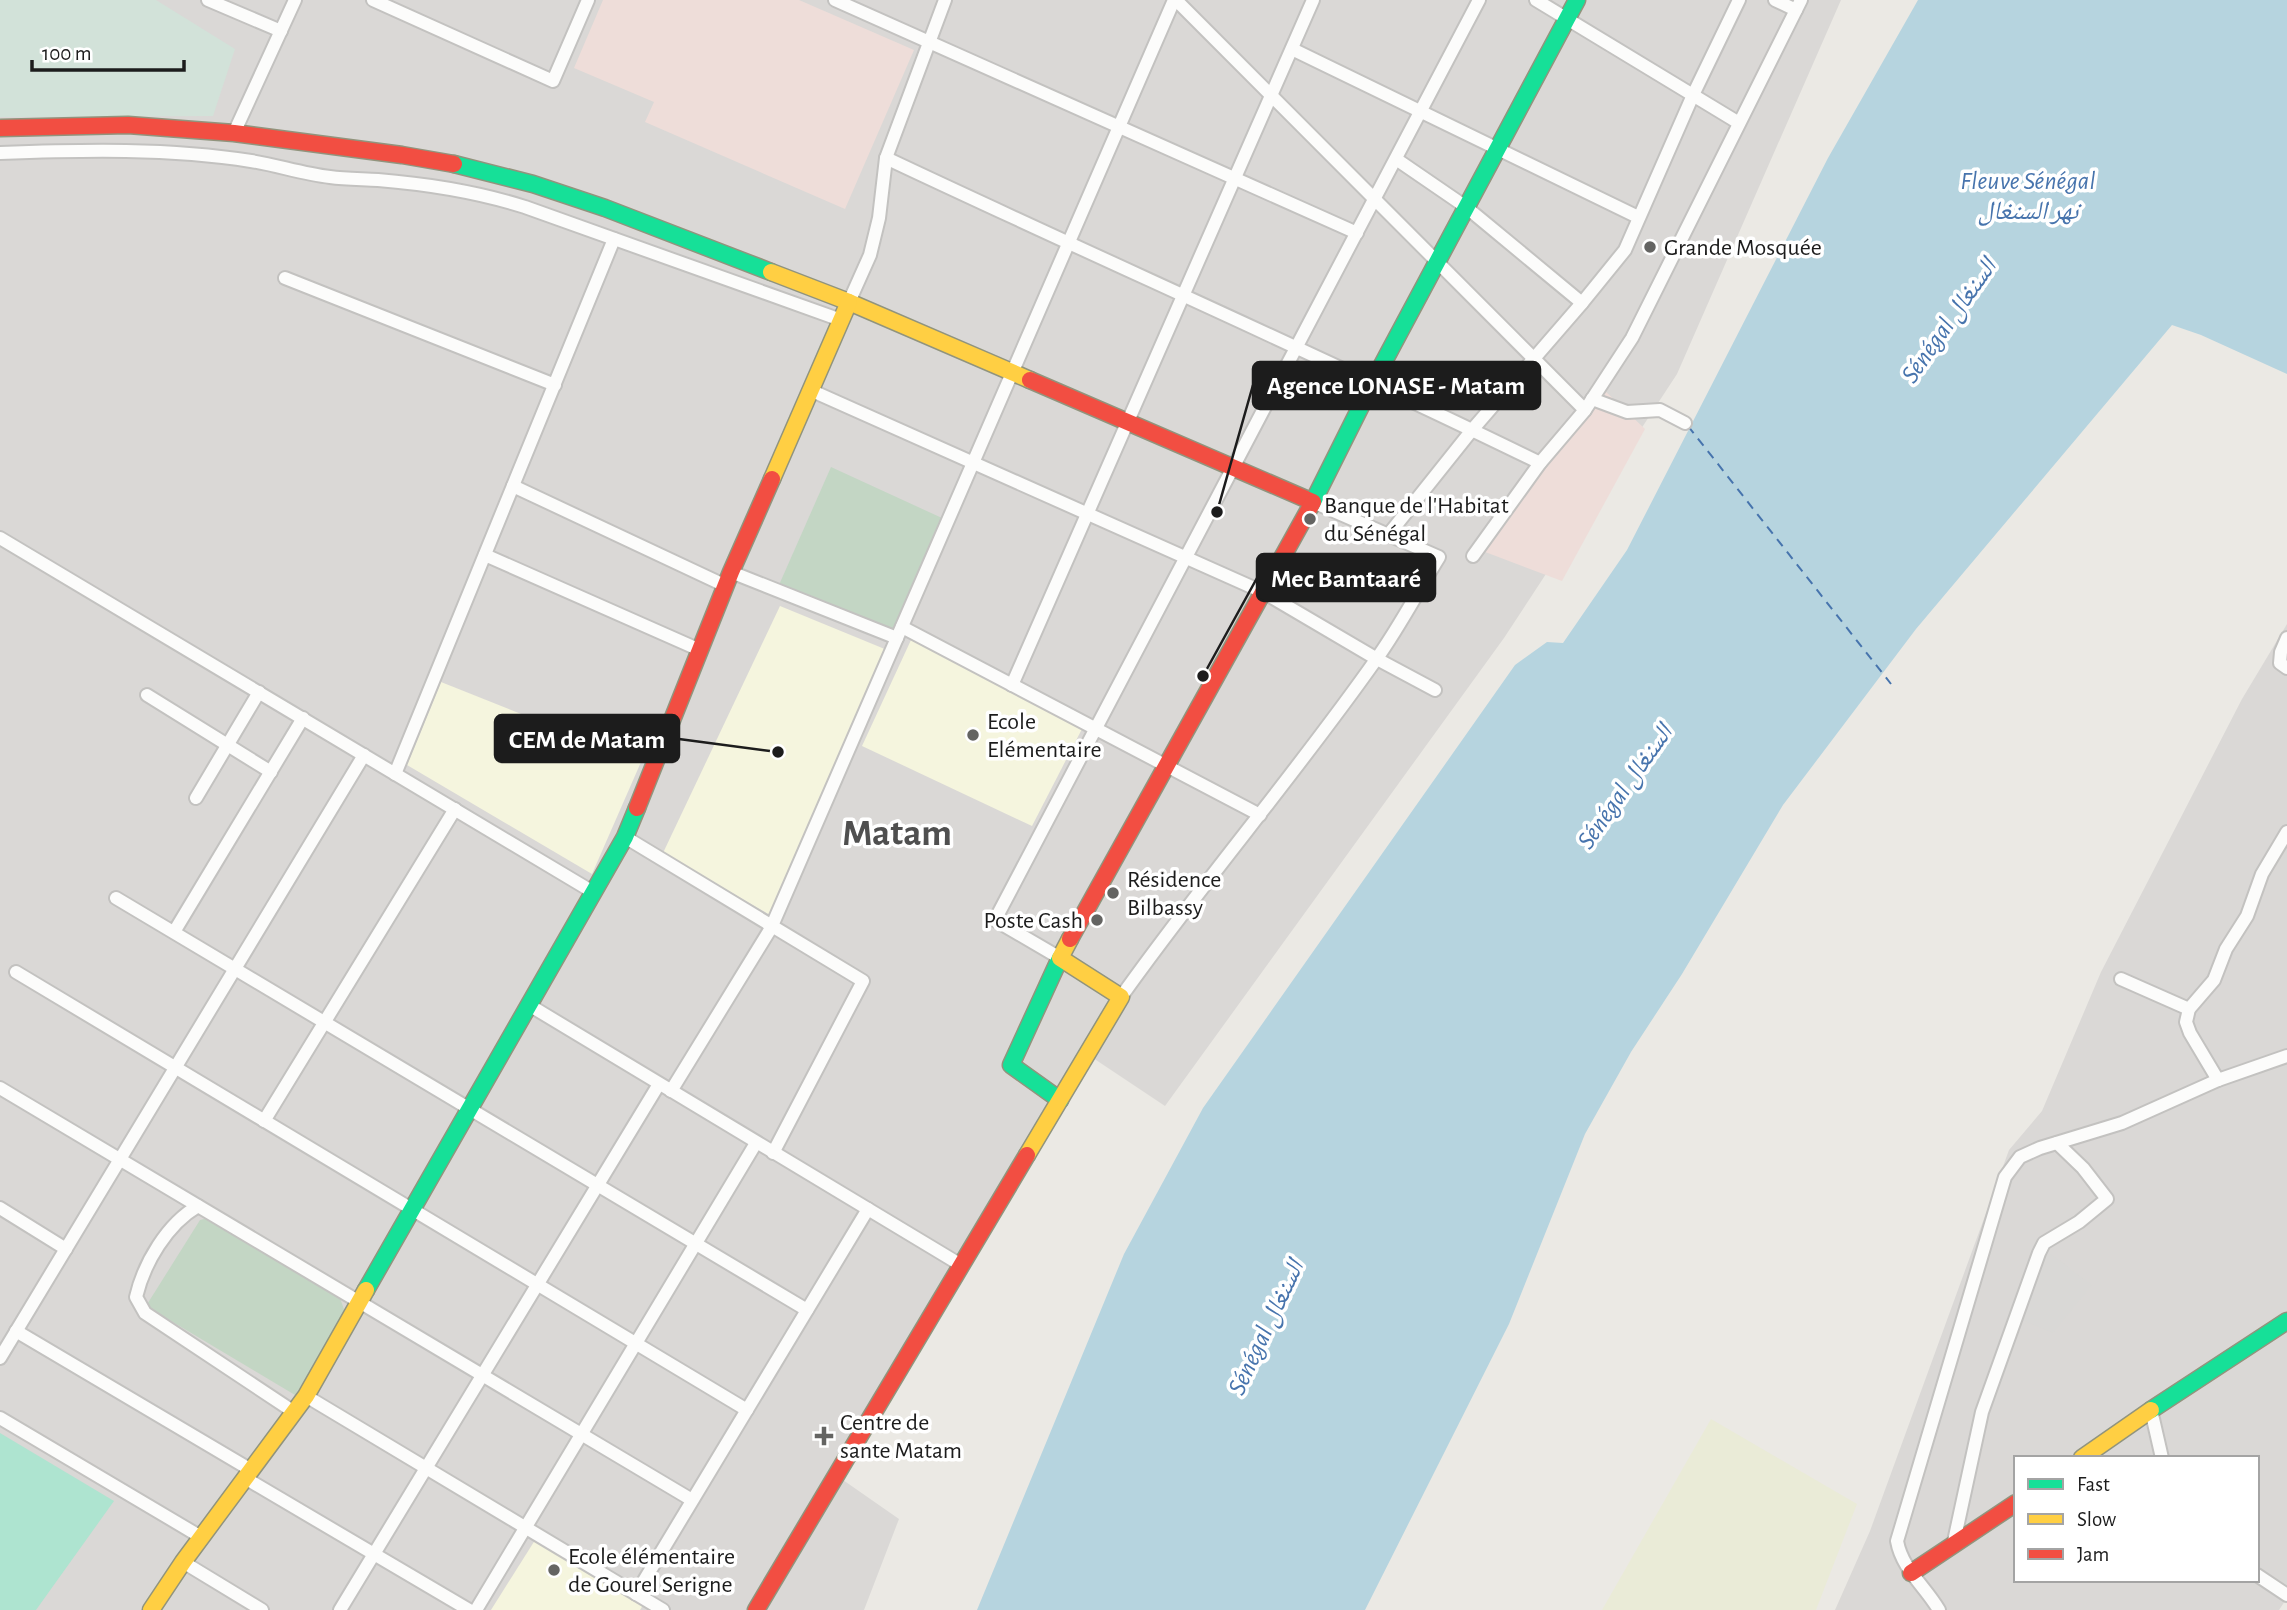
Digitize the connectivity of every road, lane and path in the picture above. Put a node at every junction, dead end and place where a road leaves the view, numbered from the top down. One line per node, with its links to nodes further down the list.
1 (208, 0): 16 (street)
2 (295, 0): 16 (street)
3 (373, 0): 4 (street)
4 (588, 0)
5 (835, 0): 17 (street)
6 (945, 0): 17 (street)
7 (1175, 0): 20 (street); 23 (street)
8 (1313, 0): 18 (street)
9 (1479, 0): 21 (street)
10 (1536, 0): 15 (street)
11 (1577, 0): 15 (main road)
12 (1739, 0): 19 (street)
13 (1775, 0): 14 (street)
14 (1798, 5): 22 (street)
15 (1567, 19): 19 (street); 26 (main road)
16 (281, 32): 25 (street)
17 (929, 42): 23 (street); 28 (street)
18 (1292, 49): 20 (street); 21 (street)
19 (1693, 95): 22 (street); 35 (street)
20 (1270, 97): 30 (street); 32 (street)
21 (1421, 110): 26 (street); 29 (street)
22 (1739, 123): 51 (street)
23 (1119, 126): 30 (street); 38 (street)
24 (0, 128): 25 (main road)
25 (233, 133): 31 (main road)
26 (1498, 148): 34 (main road); 35 (street)
27 (0, 153): 33 (street)
28 (886, 158): 38 (street); 42 (street)
29 (1396, 159): 32 (street); 34 (street)
30 (1235, 177): 36 (street); 41 (street)
31 (533, 184): 33 (street); 42 (main road)
32 (1374, 199): 36 (street); 39 (street)
33 (525, 207): 37 (street)
34 (1466, 207): 39 (main road); 43 (street)
35 (1638, 217): 43 (street)
36 (1357, 233): 45 (street)
37 (614, 239): 44 (street); 49 (street)
38 (1068, 244): 41 (street); 47 (street)
39 (1437, 263): 46 (street); 48 (main road)
40 (285, 278): 49 (street)
41 (1183, 296): 45 (street); 52 (street)
42 (849, 302): 44 (main road); 47 (main road)
43 (1583, 303): 46 (street)
44 (841, 320): 50 (main road)
45 (1296, 348): 48 (street); 57 (street)
46 (1534, 359): 51 (street); 54 (street)
47 (1013, 372): 52 (main road); 55 (street)
48 (1373, 382): 54 (street); 59 (main road)
49 (555, 385): 58 (street)
50 (810, 390): 55 (street); 66 (main road)
51 (1588, 404): 53 (street); 56 (street)
52 (1128, 422): 57 (main road); 60 (street)
53 (1685, 423)
54 (1472, 430): 56 (street); 61 (street)
55 (973, 463): 60 (street); 68 (street)
56 (1540, 463): 64 (street)
57 (1234, 467): 59 (main road); 65 (street)
58 (513, 486): 63 (street); 66 (street)
59 (1313, 502): 61 (street); 67 (main road)
60 (1088, 513): 65 (street); 73 (street)
61 (1389, 534): 71 (street)
62 (0, 538): 75 (street)
63 (485, 555): 70 (street); 83 (street)
64 (1473, 556)
65 (1186, 557): 67 (street); 78 (street)
66 (729, 579): 68 (street); 70 (main road)
67 (1263, 592): 71 (street); 81 (main road)
68 (900, 632): 73 (street); 91 (street)
69 (2287, 638): 72 (street)
70 (700, 650): 88 (main road)
71 (1377, 659): 74 (street); 86 (street)
72 (2287, 668)
73 (1012, 685): 78 (street)
74 (1435, 690)
75 (259, 692): 77 (street); 79 (street)
76 (147, 695): 79 (street)
77 (303, 718): 80 (street); 82 (street)
78 (1096, 729): 81 (street); 93 (street)
79 (228, 745): 82 (street); 84 (street)
80 (364, 755): 83 (street); 94 (street)
81 (1165, 765): 86 (street); 93 (main road)
82 (271, 772): 92 (street)
83 (395, 774): 85 (street)
84 (196, 798)
85 (455, 809): 89 (street); 100 (street)
86 (1260, 815): 97 (street)
87 (2287, 832): 99 (street)
88 (625, 837): 89 (main road); 91 (street)
89 (593, 892): 98 (main road)
90 (116, 898): 92 (street)
91 (771, 928): 105 (street); 111 (street)
92 (174, 932): 94 (street)
93 (1060, 958): 97 (main road); 106 (main road)
94 (235, 969): 100 (street); 102 (street)
95 (16, 972): 102 (street)
96 (2121, 979): 99 (street)
97 (1121, 997): 106 (main road)
98 (529, 1005): 105 (street); 107 (main road)
99 (2189, 1009): 103 (street)
100 (324, 1022): 107 (street); 108 (street)
101 (2287, 1056): 103 (street)
102 (175, 1068): 108 (street); 112 (street)
103 (2218, 1080): 110 (street)
104 (0, 1088): 112 (street)
105 (665, 1088): 109 (street); 113 (street)
106 (1060, 1100): 120 (main road)
107 (470, 1109): 113 (street); 117 (main road)
108 (264, 1121): 117 (street)
109 (756, 1143): 111 (street); 118 (street)
110 (2057, 1143): 143 (street); 146 (street)
111 (773, 1153): 116 (street)
112 (120, 1159): 114 (street); 119 (street)
113 (598, 1185): 118 (street); 121 (street)
114 (198, 1206): 122 (street); 132 (street)
115 (0, 1208): 119 (street)
116 (867, 1209): 120 (street); 123 (street)
117 (413, 1210): 121 (street); 122 (main road)
118 (696, 1244): 123 (street); 126 (street)
119 (66, 1249): 125 (street)
120 (961, 1265): 156 (main road)
121 (538, 1285): 126 (street); 128 (street)
122 (361, 1303): 128 (street); 129 (main road)
123 (807, 1310): 130 (street)
124 (2287, 1321): 131 (main road)
125 (9, 1335): 127 (street); 138 (street)
126 (636, 1344): 130 (street); 134 (street)
127 (0, 1358)
128 (482, 1376): 134 (street); 137 (street)
129 (306, 1396): 132 (main road); 137 (street)
130 (747, 1410): 139 (street)
131 (2151, 1410): 135 (main road); 136 (street)
132 (294, 1412): 138 (main road)
133 (0, 1418): 142 (street)
134 (581, 1434): 139 (street); 141 (street)
135 (2085, 1456)
136 (2162, 1456)
137 (426, 1468): 141 (street); 144 (street)
138 (248, 1474): 142 (main road); 144 (street)
139 (692, 1500): 148 (street)
140 (2014, 1504): 143 (main road)
141 (525, 1528): 148 (street); 154 (street)
142 (201, 1537): 145 (main road)
143 (1953, 1546): 146 (main road)
144 (374, 1554): 152 (street); 153 (street)
145 (183, 1562): 150 (main road); 151 (street)
146 (1911, 1573): 157 (street)
147 (2259, 1576): 149 (street)
148 (635, 1594): 155 (street)
149 (2287, 1595)
150 (150, 1610)
151 (262, 1610)
152 (340, 1610)
153 (469, 1610)
154 (476, 1610)
155 (663, 1610)
156 (756, 1610)
157 (1939, 1610)

